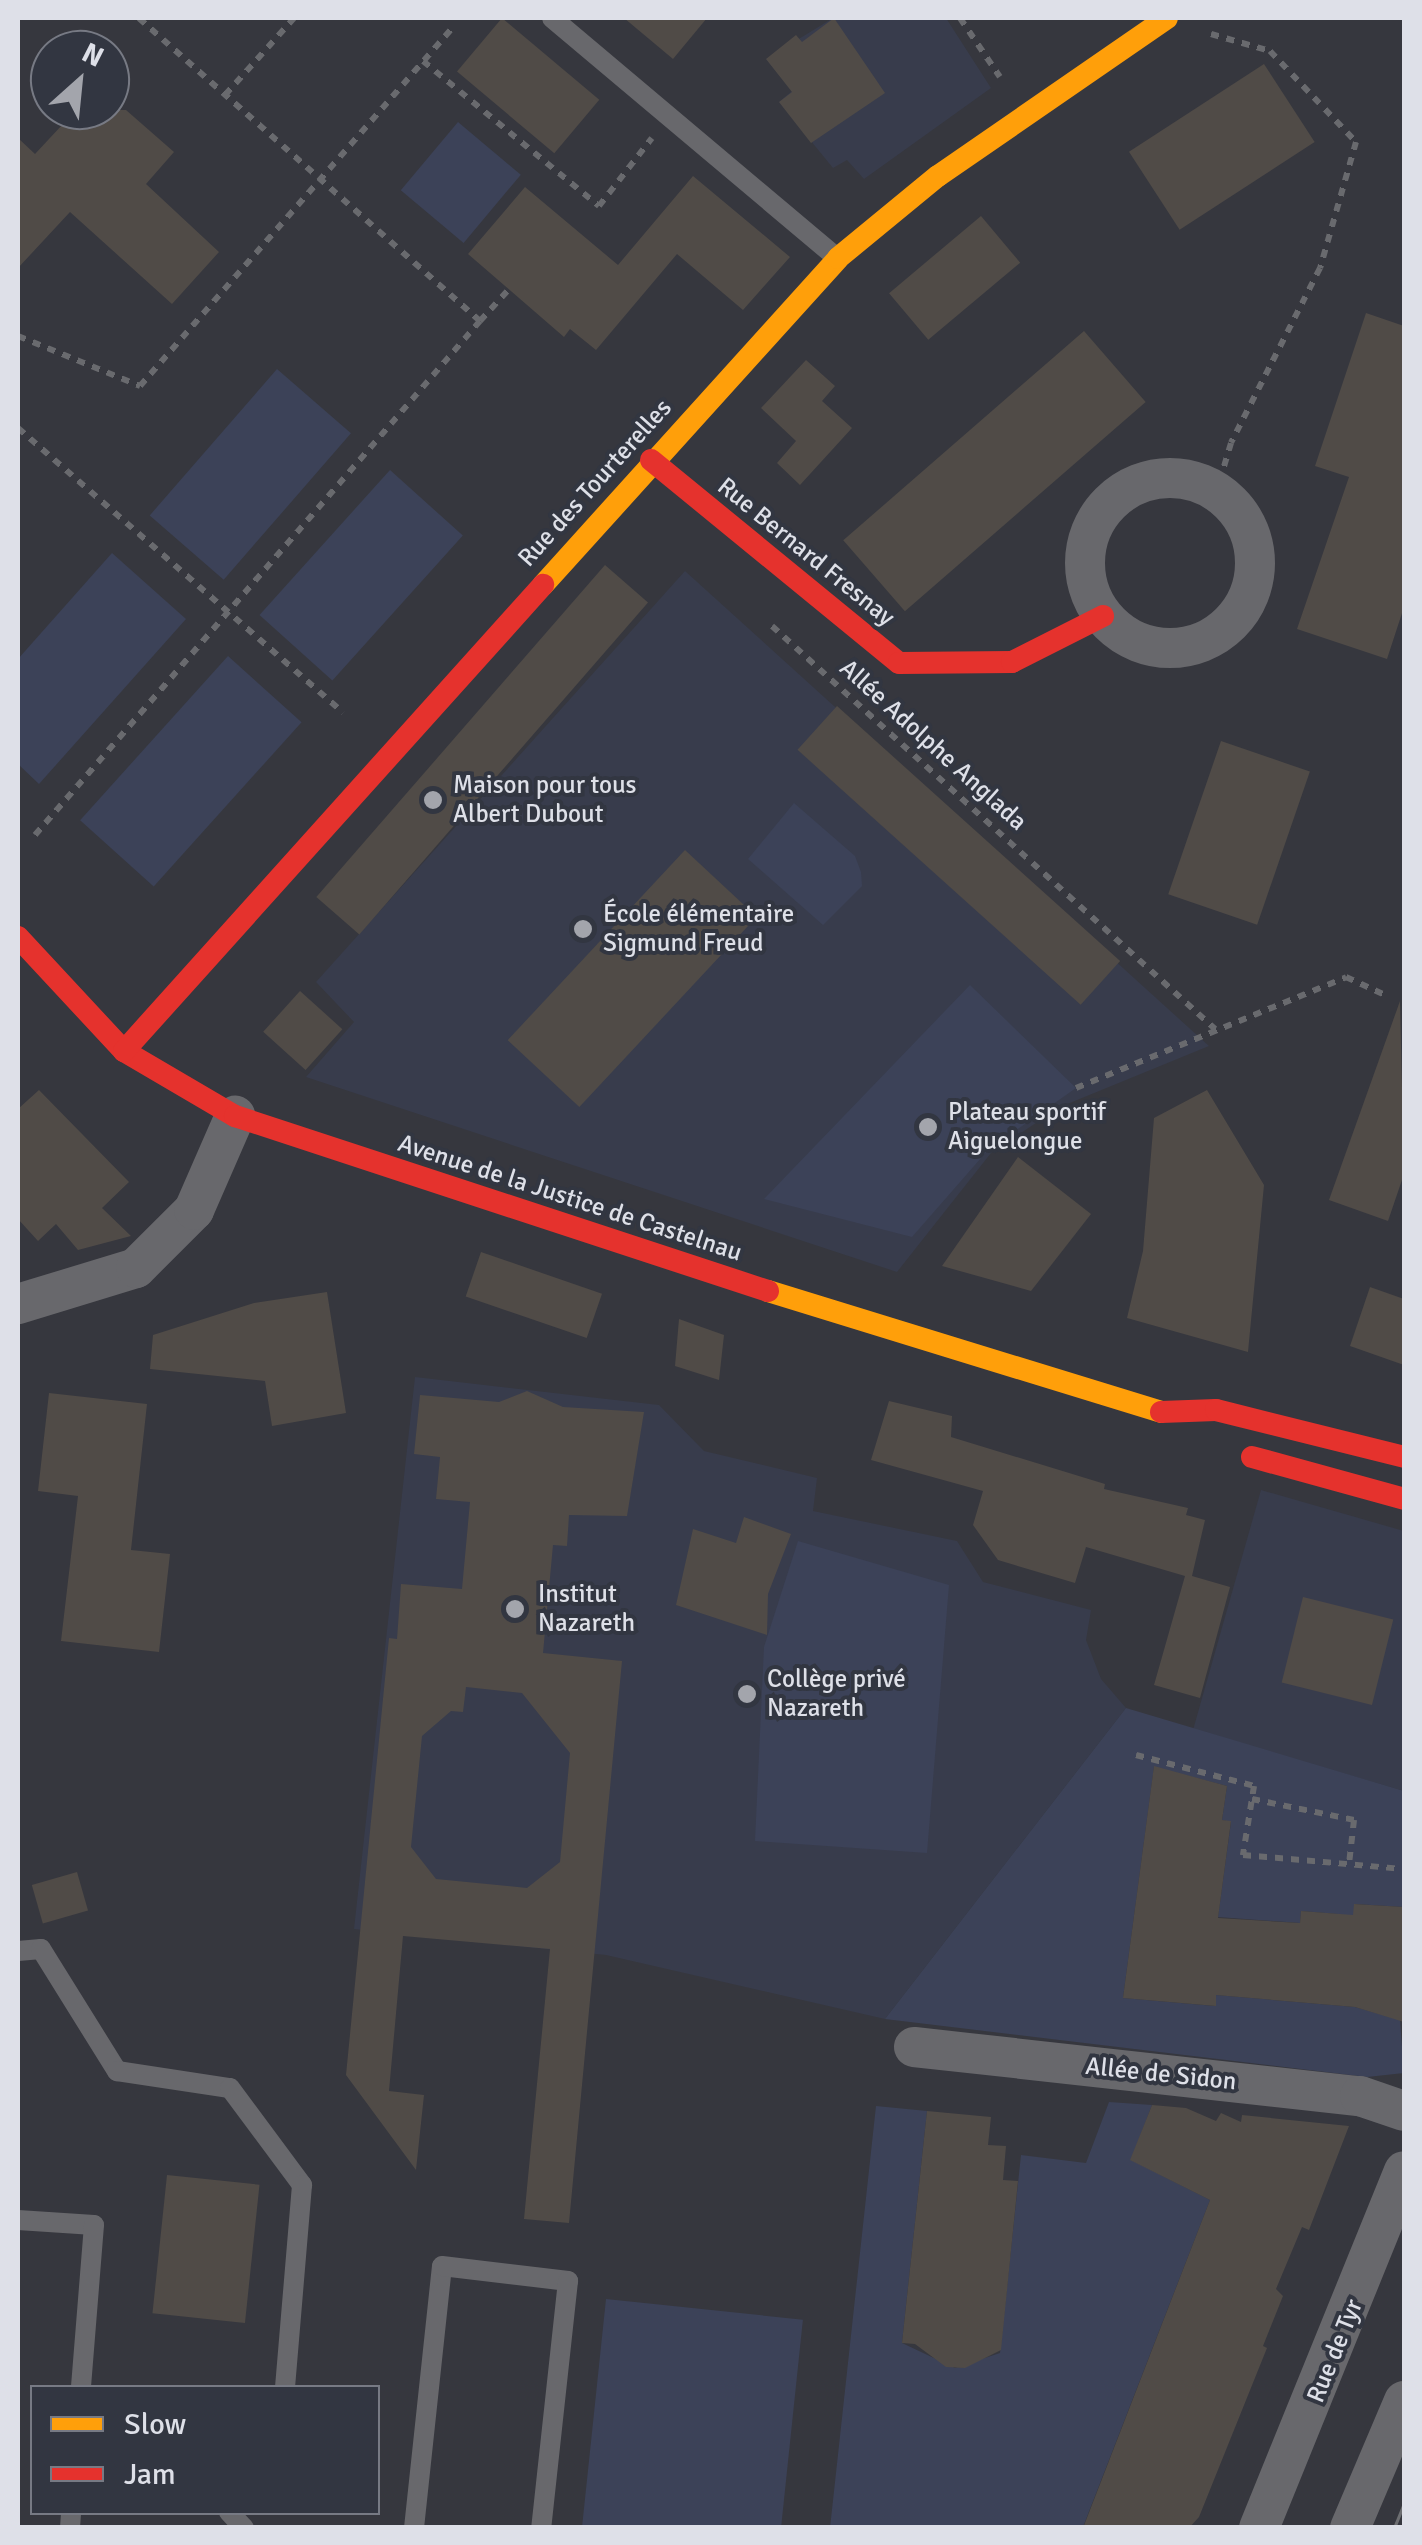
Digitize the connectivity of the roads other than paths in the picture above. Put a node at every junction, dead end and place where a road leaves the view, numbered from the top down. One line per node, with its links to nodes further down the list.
1 (552, 18): 3 (lane)
2 (1167, 19): 3 (street, Rue des Tourterelles)
3 (838, 258): 4 (street, Rue des Tourterelles)
4 (651, 460): 5 (street, Rue Bernard Fresnay); 7 (street, Rue des Tourterelles)
5 (1102, 616): 5 (street)
6 (18, 936): 7 (street, Avenue de la Justice de Castelnau)
7 (124, 1051): 8 (street, Avenue de la Justice de Castelnau)
8 (234, 1116): 9 (street); 10 (street, Avenue de la Justice de Castelnau)
9 (18, 1304)
10 (1162, 1412): 11 (street, Avenue de la Justice de Castelnau); 13 (street, Avenue de la Justice de Castelnau)
11 (1188, 1433)
12 (1236, 1453): 14 (street)
13 (1404, 1458)
14 (1404, 1498)
15 (18, 1951): 21 (lane)
16 (914, 2047): 17 (street, Allée de Sidon)
17 (1404, 2112)
18 (1404, 2171): 25 (street, Rue de Tyr)
19 (18, 2220): 20 (lane)
20 (81, 2385)
21 (285, 2385)
22 (1404, 2401): 26 (street)
23 (414, 2528): 24 (lane)
24 (541, 2528)
25 (1259, 2528)
26 (1350, 2528)

